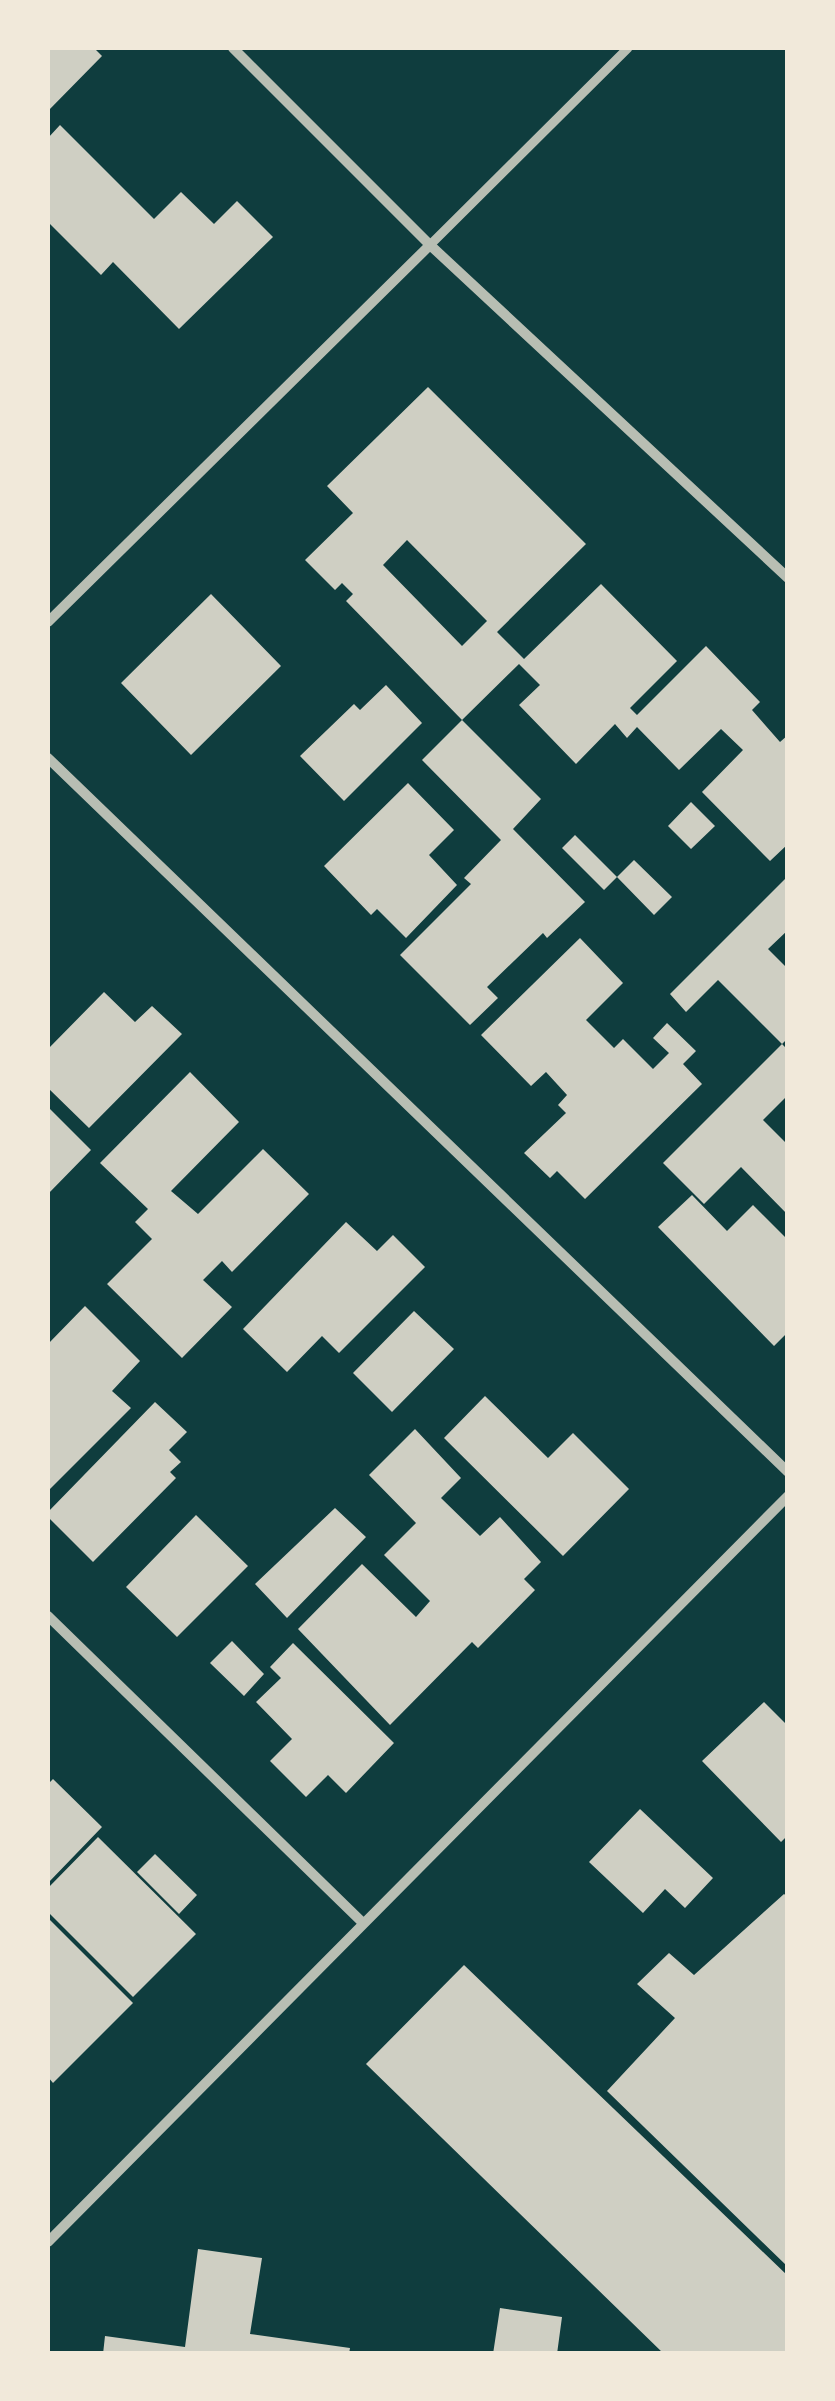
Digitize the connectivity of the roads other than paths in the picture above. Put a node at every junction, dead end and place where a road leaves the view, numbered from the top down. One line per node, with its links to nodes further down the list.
1 (233, 48): 3 (street)
2 (628, 48): 3 (street)
3 (430, 245): 4 (street); 5 (street)
4 (788, 578)
5 (48, 622)
6 (48, 758): 7 (street)
7 (788, 1472)
8 (788, 1496): 10 (street)
9 (48, 1616): 10 (street)
10 (364, 1923): 11 (street)
11 (48, 2242)

